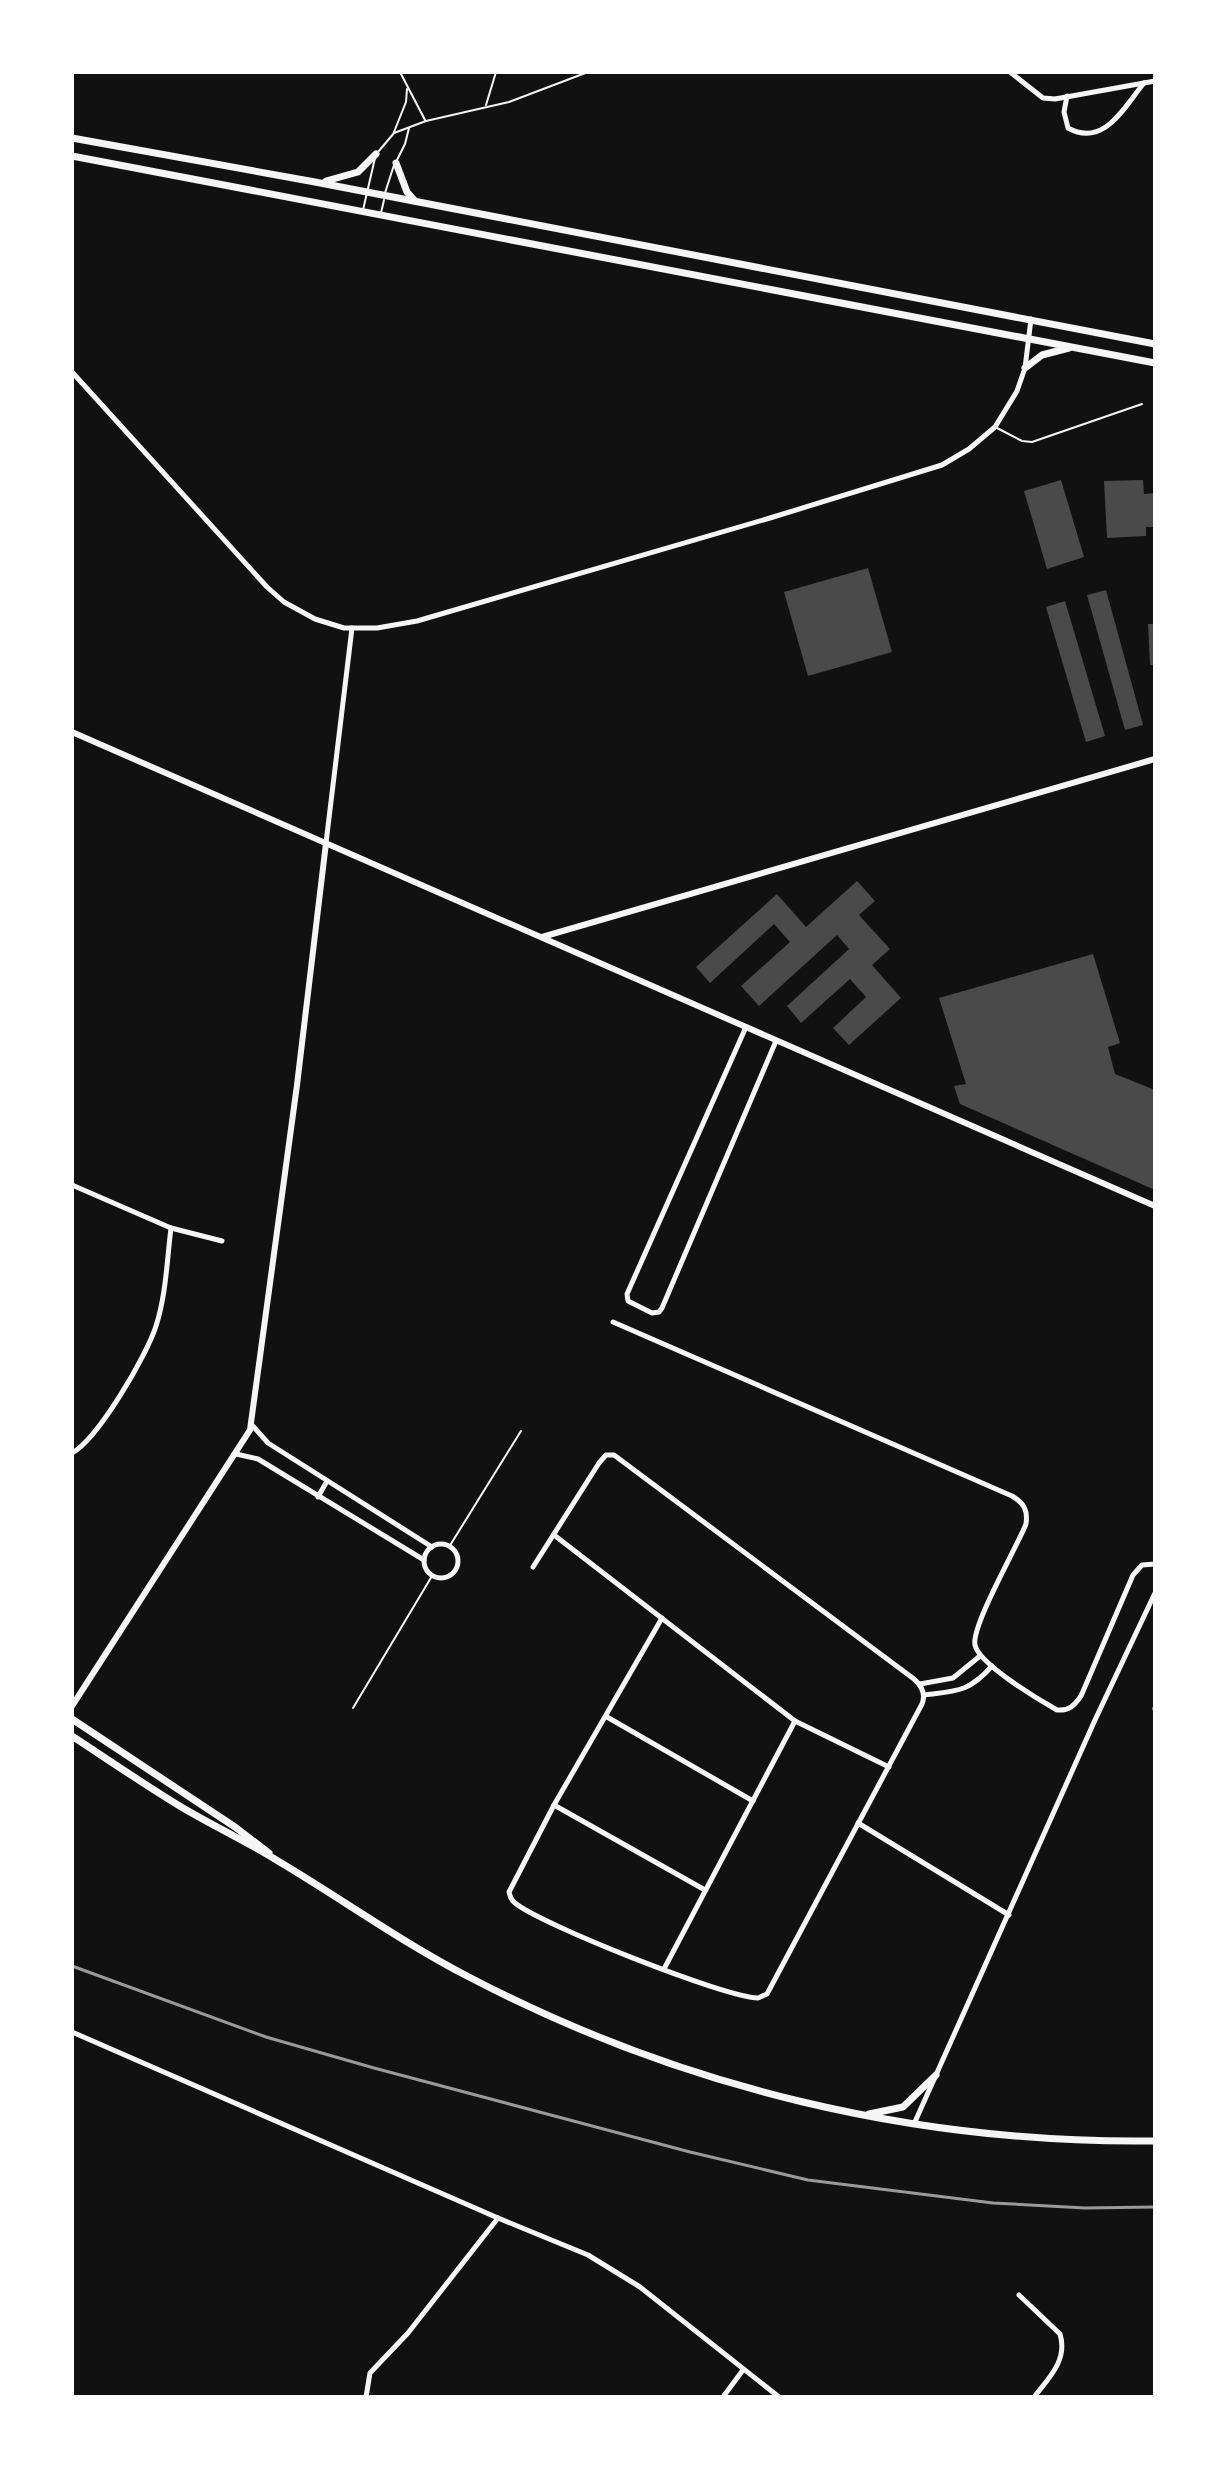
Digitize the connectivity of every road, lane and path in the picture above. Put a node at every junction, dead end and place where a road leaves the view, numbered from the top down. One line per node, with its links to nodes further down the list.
1 (400, 72): 7 (lane)
2 (496, 72): 9 (lane)
3 (588, 72): 9 (lane)
4 (1010, 72): 8 (street)
5 (1155, 81): 6 (street)
6 (1145, 82): 8 (street); 8 (street)
7 (407, 87): 10 (lane); 12 (lane)
8 (1067, 96)
9 (486, 108): 10 (lane)
10 (426, 121): 11 (lane)
11 (409, 128): 12 (lane); 16 (lane)
12 (394, 133): 14 (lane)
13 (72, 138): 17 (main road)
14 (376, 154): 17 (main road); 18 (lane)
15 (72, 156): 21 (main road)
16 (396, 163): 19 (lane); 20 (main road)
17 (315, 182): 18 (main road)
18 (367, 192): 19 (main road); 21 (lane)
19 (384, 196): 20 (main road); 22 (lane)
20 (415, 201): 23 (main road)
21 (363, 211): 22 (main road)
22 (381, 214): 24 (main road)
23 (1031, 319): 24 (street); 25 (main road)
24 (1029, 337): 26 (main road); 28 (street)
25 (1155, 344)
26 (1084, 348): 27 (main road); 28 (main road)
27 (1155, 363)
28 (1025, 368): 31 (street)
29 (72, 372): 32 (street)
30 (1142, 404): 31 (lane)
31 (995, 427): 32 (street)
32 (352, 628): 35 (street)
33 (72, 732): 35 (street)
34 (1155, 759): 36 (street)
35 (326, 843): 36 (street); 44 (street)
36 (542, 937): 37 (street)
37 (746, 1027): 38 (street); 38 (street)
38 (776, 1041): 40 (street)
39 (72, 1185): 41 (street)
40 (1155, 1206)
41 (171, 1228): 42 (street); 46 (street)
42 (222, 1241)
43 (613, 1322): 59 (street)
44 (251, 1424): 47 (street); 48 (street)
45 (521, 1431): 52 (lane)
46 (72, 1453)
47 (236, 1454): 49 (street); 63 (street)
48 (327, 1481): 49 (street); 51 (street)
49 (318, 1497): 53 (street)
50 (554, 1535): 55 (street); 58 (street); 61 (street)
51 (432, 1547): 52 (street); 53 (street)
52 (449, 1547): 56 (street)
53 (424, 1560): 56 (street)
54 (1155, 1564): 60 (street)
55 (533, 1567)
56 (432, 1576): 64 (lane)
57 (1155, 1593): 75 (street)
58 (662, 1618): 65 (street); 67 (street)
59 (980, 1656): 60 (street); 61 (street)
60 (992, 1666): 62 (street)
61 (920, 1684): 62 (street)
62 (924, 1695): 69 (street)
63 (72, 1706)
64 (353, 1708)
65 (607, 1717): 70 (street); 71 (street)
66 (72, 1719): 73 (main road)
67 (795, 1721): 69 (street); 70 (street)
68 (72, 1736): 73 (main road)
69 (889, 1767): 72 (street)
70 (753, 1801): 74 (street)
71 (554, 1805): 74 (street); 76 (street)
72 (858, 1823): 75 (street); 76 (street)
73 (276, 1859): 79 (main road)
74 (705, 1890): 76 (street)
75 (1009, 1915): 78 (street)
76 (664, 1969)
77 (72, 2032): 82 (street)
78 (936, 2075): 79 (main road); 80 (street)
79 (859, 2114): 80 (main road)
80 (914, 2124): 81 (main road)
81 (1155, 2141)
82 (498, 2218): 84 (street); 85 (street)
83 (1019, 2295): 88 (street)
84 (743, 2370): 86 (street); 87 (street)
85 (366, 2397)
86 (723, 2397)
87 (779, 2397)
88 (1034, 2397)

